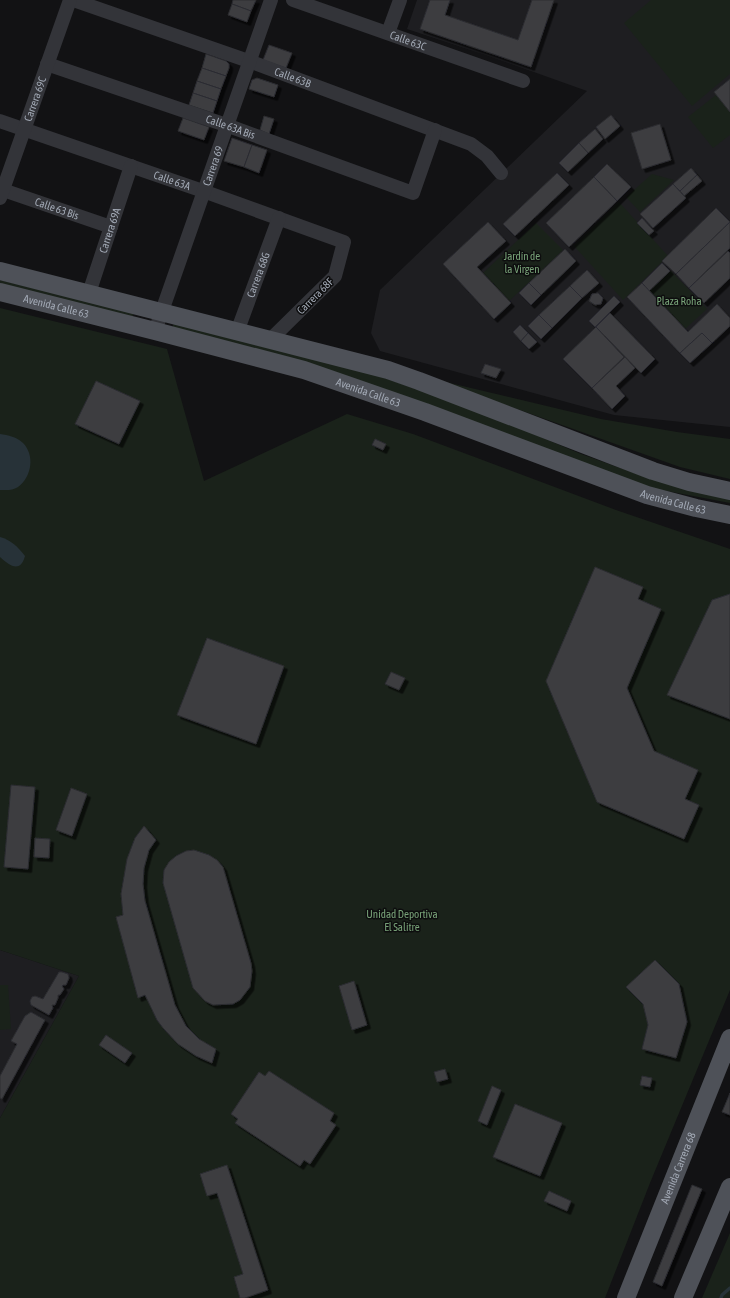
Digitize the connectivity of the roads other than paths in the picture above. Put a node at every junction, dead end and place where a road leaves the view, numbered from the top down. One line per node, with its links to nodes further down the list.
1 (71, 0): 6 (street, Calle 63B); 7 (street, Carrera 69C)
2 (270, 0): 6 (street, Carrera 69)
3 (293, 0): 5 (street, Calle 63C)
4 (400, 0): 5 (street)
5 (388, 34): 8 (street, Calle 63C)
6 (248, 61): 10 (street, Carrera 69); 12 (street, Calle 63B)
7 (47, 64): 10 (street, Calle 63A Bis); 11 (street, Carrera 69C)
8 (522, 81)
9 (0, 121): 11 (street, Calle 63A)
10 (226, 126): 12 (street, Calle 63A Bis); 15 (street, Carrera 69)
11 (24, 130): 13 (street, Calle 63A); 16 (street, Carrera 69C)
12 (435, 130): 14 (street, Calle 63B)
13 (131, 166): 15 (street, Calle 63A); 18 (street, Carrera 69A)
14 (501, 173)
15 (203, 191): 17 (street, Calle 63A); 23 (street, Carrera 69)
16 (1, 194): 18 (street, Calle 63 Bis)
17 (278, 218): 19 (street, Calle 63A); 25 (street, Carrera 68G)
18 (111, 226): 22 (street, Carrera 69A)
19 (344, 242): 26 (street, Carrera 68F)
20 (0, 271): 22 (main road, Avenida Calle 63)
21 (0, 292): 24 (main road, Avenida Calle 63)
22 (89, 294): 23 (main road, Avenida Calle 63)
23 (161, 312): 24 (street, Carrera 69); 25 (main road, Avenida Calle 63)
24 (155, 331): 28 (main road, Avenida Calle 63)
25 (238, 332): 26 (main road, Avenida Calle 63)
26 (270, 340): 27 (main road, Avenida Calle 63)
27 (730, 491)
28 (730, 515)
29 (730, 1038): 31 (main road, Avenida Carrera 68)
30 (730, 1187): 32 (main road)
31 (626, 1298)
32 (684, 1298)

